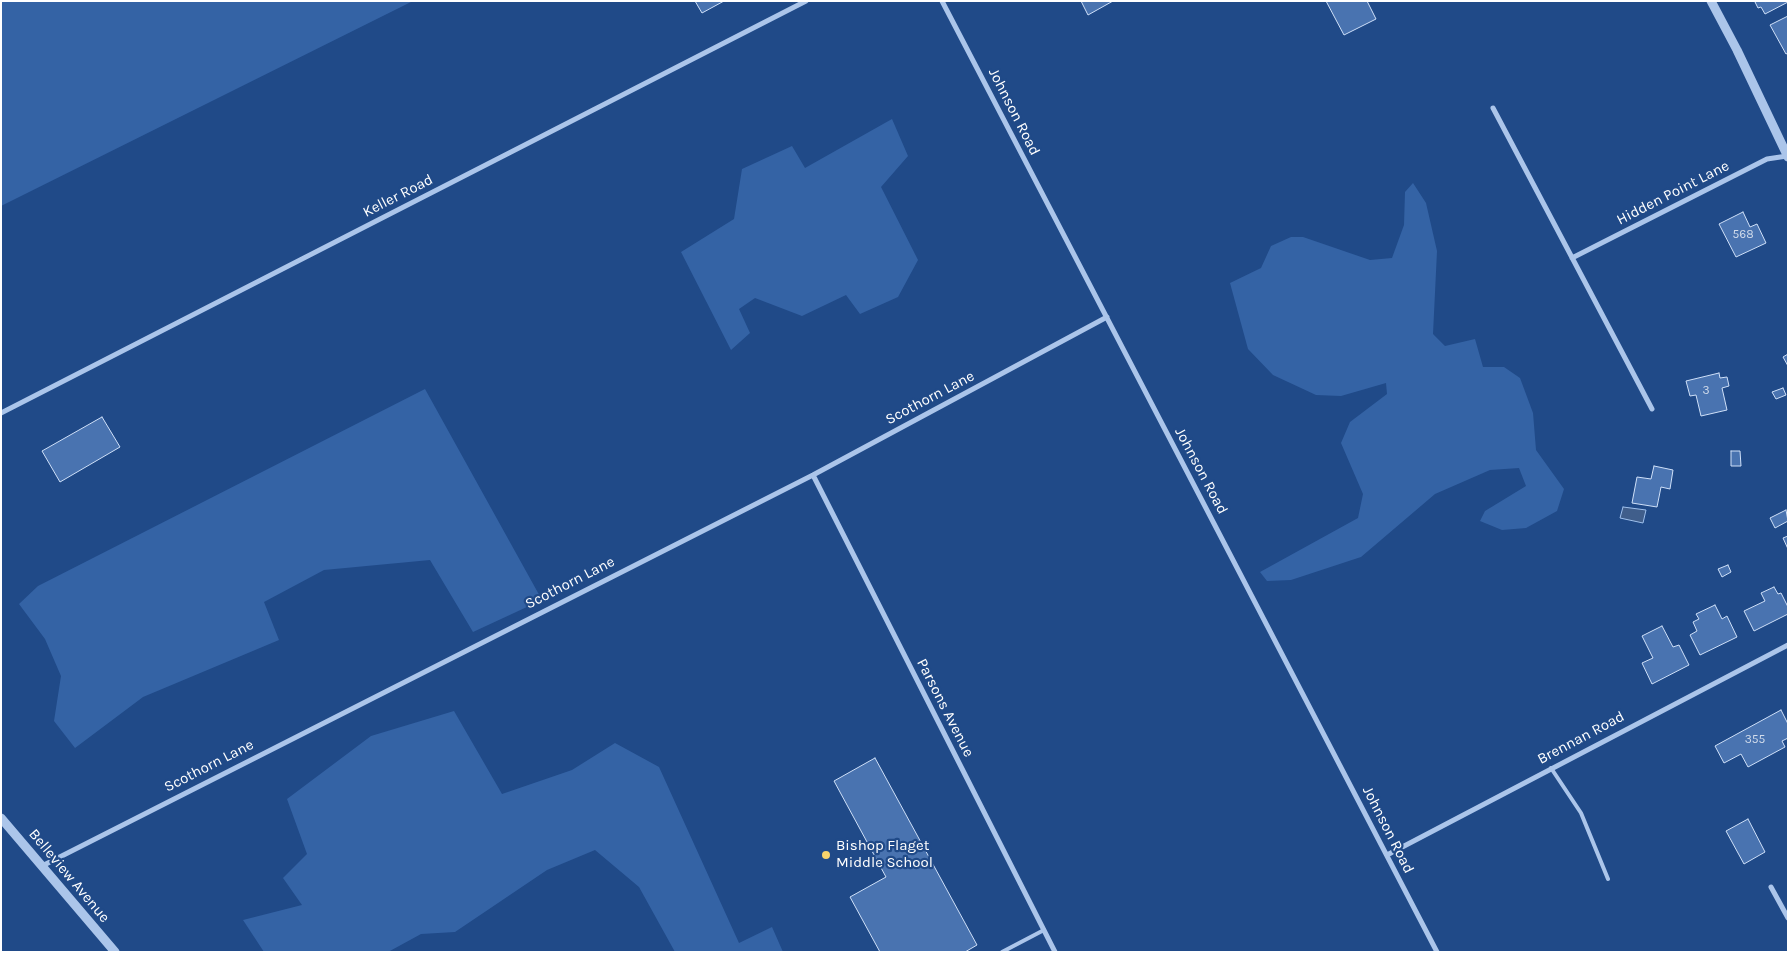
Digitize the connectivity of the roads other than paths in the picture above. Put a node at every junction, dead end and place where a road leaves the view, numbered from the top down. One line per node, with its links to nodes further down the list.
1 (806, 1): 9 (street, Keller Road)
2 (942, 1): 7 (street, Johnson Road)
3 (1711, 1): 5 (street)
4 (1493, 108): 6 (street)
5 (1788, 156): 6 (street, Hidden Point Lane)
6 (1572, 258): 8 (street)
7 (1107, 317): 10 (street, Scothorn Lane); 14 (street, Johnson Road)
8 (1652, 409)
9 (1, 413)
10 (813, 475): 15 (street, Scothorn Lane); 19 (street, Parsons Avenue)
11 (1788, 645): 12 (street, Brennan Road)
12 (1551, 768): 14 (street, Brennan Road); 16 (lane)
13 (1, 818): 15 (street, Belleview Avenue)
14 (1387, 855): 23 (street, Johnson Road)
15 (42, 866): 20 (street, Belleview Avenue)
16 (1608, 879)
17 (1771, 887): 18 (street)
18 (1788, 918)
19 (1044, 930): 21 (lane); 22 (street, Parsons Avenue)
20 (115, 952)
21 (1002, 952)
22 (1055, 952)
23 (1437, 952)

